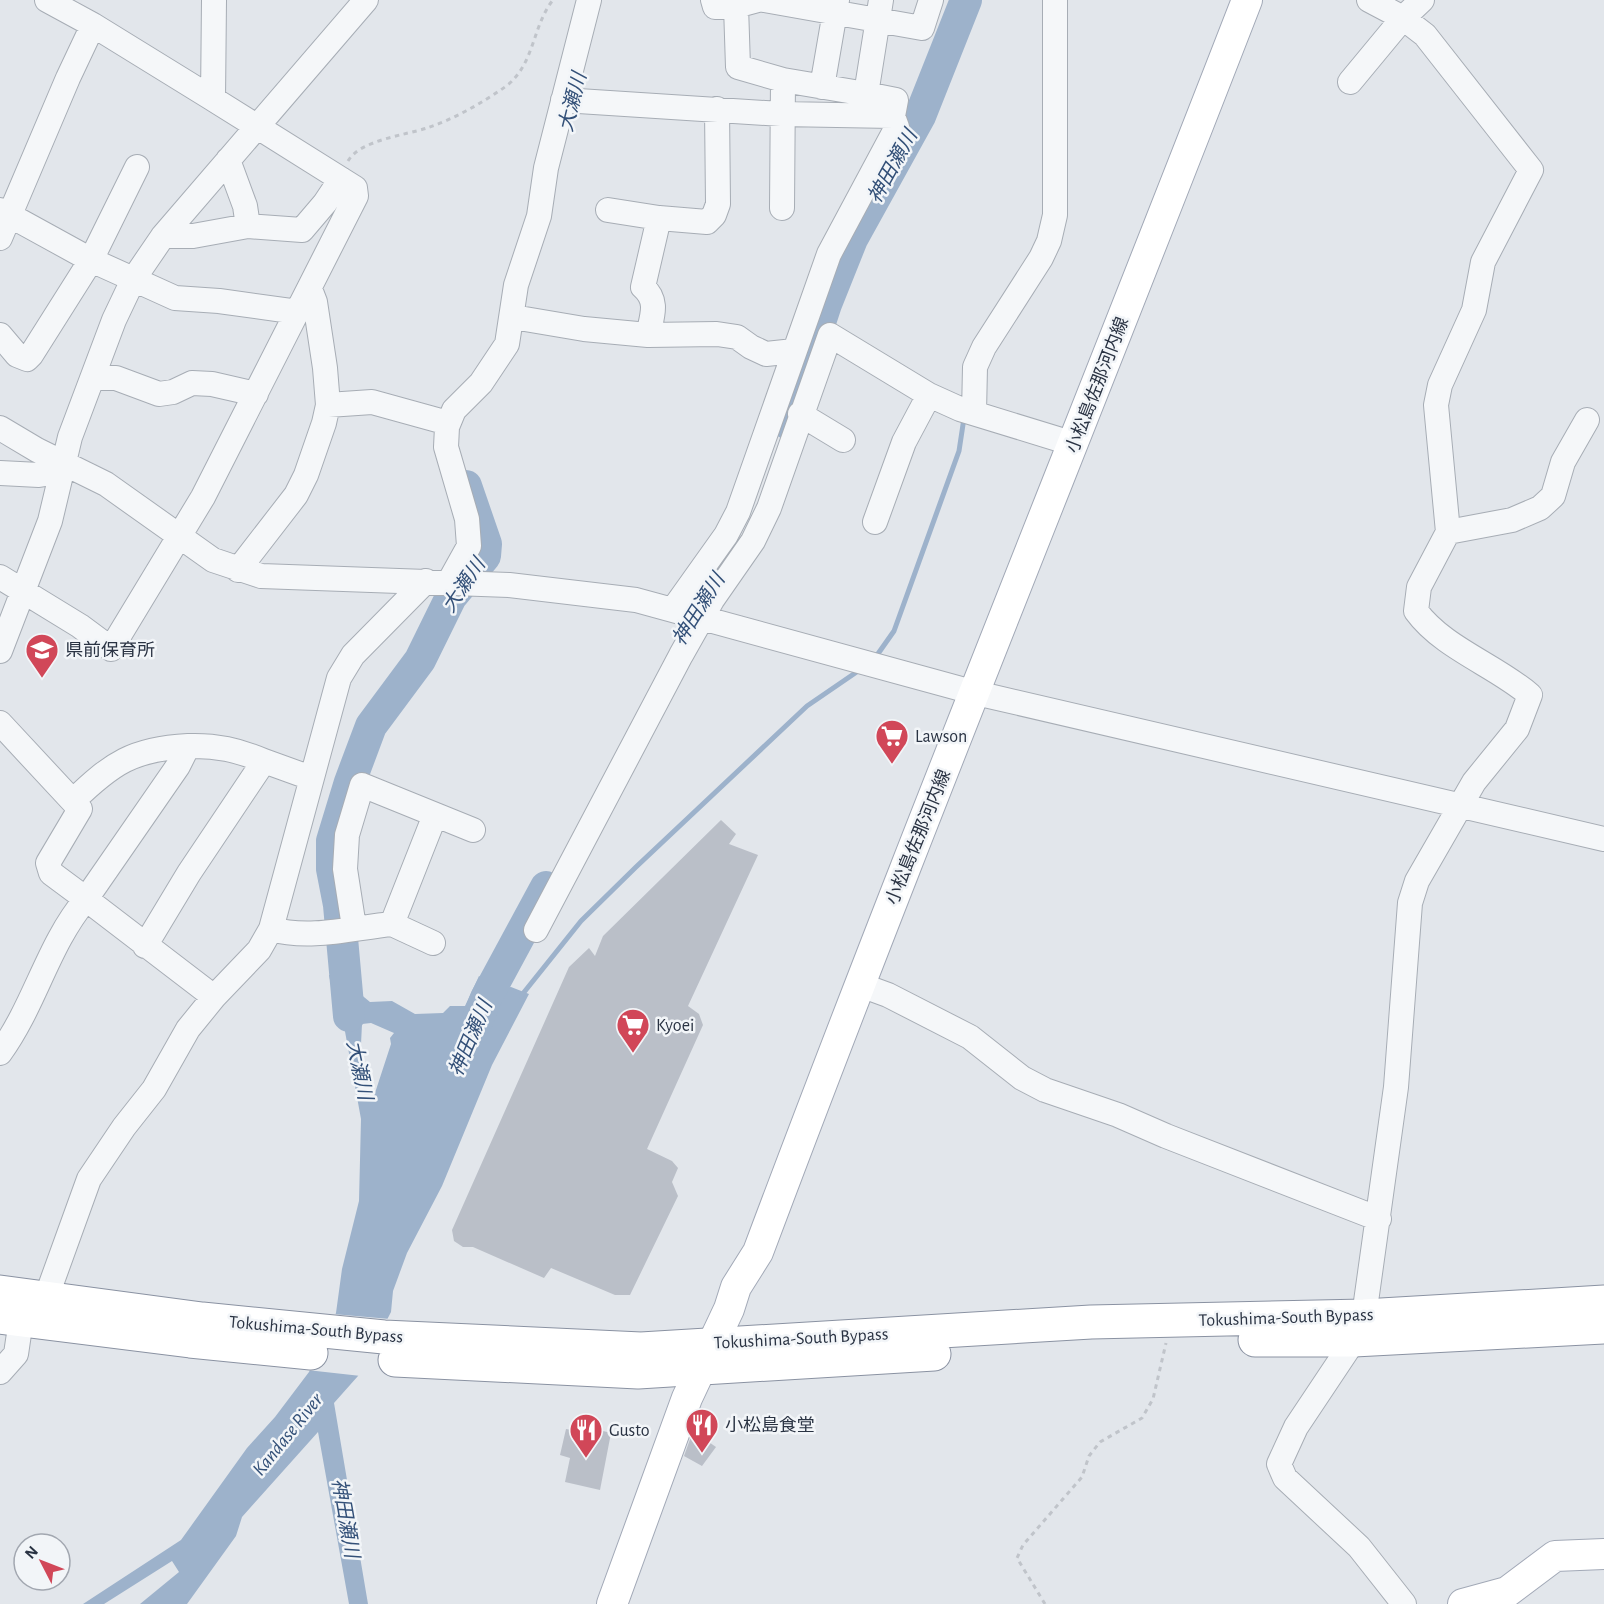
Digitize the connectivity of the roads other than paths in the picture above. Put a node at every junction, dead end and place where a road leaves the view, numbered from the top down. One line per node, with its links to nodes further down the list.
1 (47, 0): 15 (street)
2 (214, 0): 20 (street)
3 (366, 0): 25 (street)
4 (589, 0): 21 (street)
5 (764, 0): 12 (street)
6 (931, 0): 13 (street)
7 (1055, 0): 47 (street)
8 (1247, 0): 53 (main road, 小松島佐那河内線)
9 (1369, 0): 14 (street)
10 (1422, 0): 14 (street)
11 (736, 2): 16 (street)
12 (836, 6): 13 (street); 18 (street)
13 (880, 10): 19 (street)
14 (1403, 18): 17 (street); 57 (street)
15 (93, 25): 20 (street); 32 (street)
16 (783, 80): 18 (street); 23 (street)
17 (1350, 82)
18 (822, 87): 19 (street)
19 (866, 94): 24 (street)
20 (213, 99): 25 (street)
21 (569, 101): 22 (street); 39 (street)
22 (717, 109): 23 (street); 31 (street)
23 (781, 114): 24 (street); 29 (street)
24 (893, 116): 42 (street)
25 (257, 126): 26 (street); 28 (street)
26 (228, 160): 33 (street); 34 (street)
27 (137, 167): 35 (street)
28 (341, 179): 33 (street); 37 (street)
29 (782, 208)
30 (608, 210): 31 (street)
31 (659, 218): 41 (street)
32 (4, 221): 35 (street)
33 (248, 226): 34 (street)
34 (163, 237): 36 (street)
35 (91, 260): 36 (street); 40 (street)
36 (133, 280): 38 (street); 43 (street)
37 (310, 290): 38 (street); 46 (street)
38 (298, 312): 44 (street)
39 (520, 318): 41 (street); 50 (street)
40 (0, 335)
41 (648, 335): 42 (street)
42 (794, 351): 63 (street)
43 (94, 378): 44 (street); 54 (street)
44 (256, 394): 58 (street)
45 (929, 395): 47 (street); 48 (street); 56 (street)
46 (328, 405): 50 (street); 59 (street)
47 (968, 411): 53 (street)
48 (800, 414): 52 (street); 63 (street)
49 (1587, 420): 57 (street)
50 (448, 423): 61 (street)
51 (0, 428): 54 (street)
52 (843, 440)
53 (1074, 444): 65 (main road, 小松島佐那河内線)
54 (65, 467): 55 (street); 58 (street); 62 (street)
55 (0, 473)
56 (875, 522)
57 (1448, 532): 71 (street)
58 (179, 536): 59 (street); 62 (street)
59 (238, 570): 61 (street)
60 (0, 577): 62 (street)
61 (450, 582): 63 (street); 69 (street)
62 (23, 591): 64 (street)
63 (688, 613): 65 (street); 79 (street)
64 (0, 651)
65 (976, 693): 71 (street); 82 (main road, 小松島佐那河内線)
66 (0, 723): 70 (street)
67 (188, 746): 68 (street); 70 (street); 75 (street)
68 (264, 761): 69 (street); 81 (street)
69 (311, 778): 77 (street)
70 (73, 801): 75 (street)
71 (1459, 806): 74 (street); 85 (street)
72 (435, 815): 73 (street); 76 (street); 78 (street)
73 (473, 830)
74 (1604, 839)
75 (86, 899): 81 (street); 84 (street)
76 (392, 924): 78 (street); 80 (street)
77 (271, 929): 78 (street); 83 (street)
78 (344, 929)
79 (536, 930)
80 (433, 943)
81 (145, 946): 83 (street)
82 (858, 984): 85 (street); 93 (main road, 小松島佐那河内線)
83 (214, 997): 87 (street)
84 (1, 1049)
85 (1379, 1219): 91 (street)
86 (0, 1292): 87 (highway, Tokushima-South Bypass)
87 (46, 1298): 92 (highway, Tokushima-South Bypass)
88 (1604, 1302): 91 (highway, Tokushima-South Bypass)
89 (11, 1319): 92 (highway, Tokushima-South Bypass); 94 (street)
90 (1604, 1327): 91 (highway, Tokushima-South Bypass)
91 (1359, 1328): 93 (highway, Tokushima-South Bypass); 93 (highway, Tokushima-South Bypass); 97 (street)
92 (196, 1330): 93 (highway, Tokushima-South Bypass)
93 (708, 1356): 96 (main road, 小松島佐那河内線)
94 (0, 1372)
95 (1604, 1554): 98 (main road)
96 (612, 1604)
97 (1404, 1604)
98 (1463, 1604)

